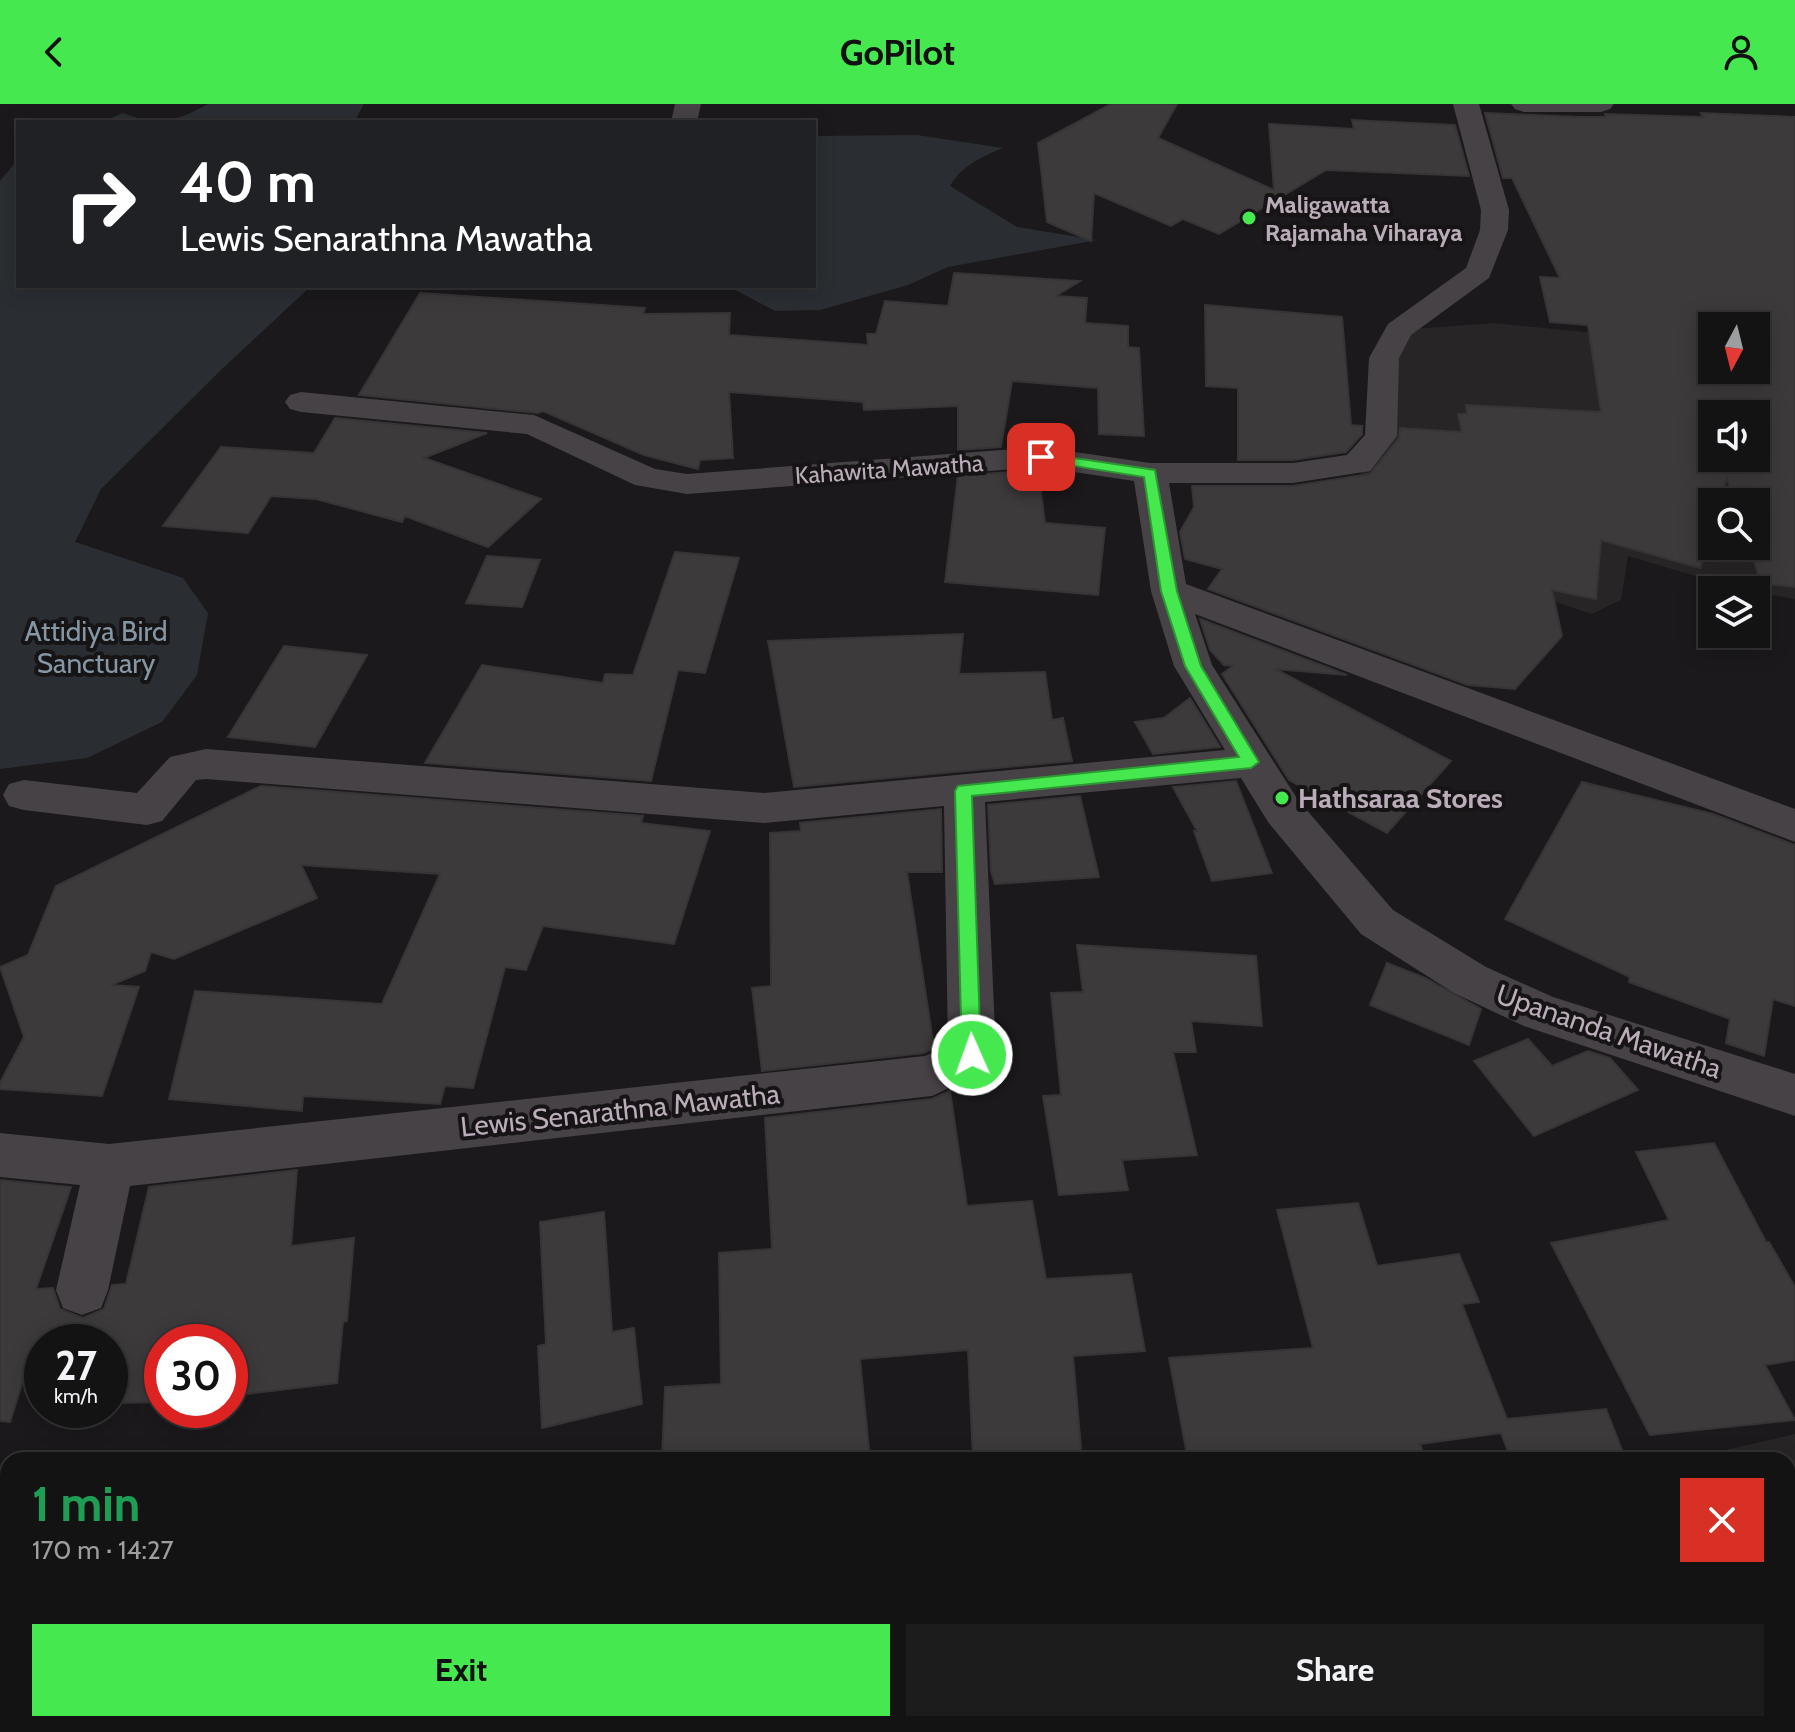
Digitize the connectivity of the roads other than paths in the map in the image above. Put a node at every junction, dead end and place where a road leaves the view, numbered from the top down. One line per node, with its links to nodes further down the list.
1 (1466, 104): 5 (street, Kahawita Mawatha)
2 (1524, 104): 3 (street)
3 (1601, 104)
4 (301, 402): 5 (street, Kahawita Mawatha)
5 (1150, 473): 6 (street, Upananda Mawatha)
6 (1169, 591): 7 (street, Upananda Mawatha); 10 (street)
7 (1251, 762): 8 (street); 11 (street, Upananda Mawatha)
8 (964, 791): 9 (street); 13 (street, Lewis Senarathna Mawatha)
9 (24, 795)
10 (1795, 826)
11 (1795, 1095)
12 (0, 1155): 13 (street, Lewis Senarathna Mawatha)
13 (109, 1166): 14 (street)
14 (82, 1290)

